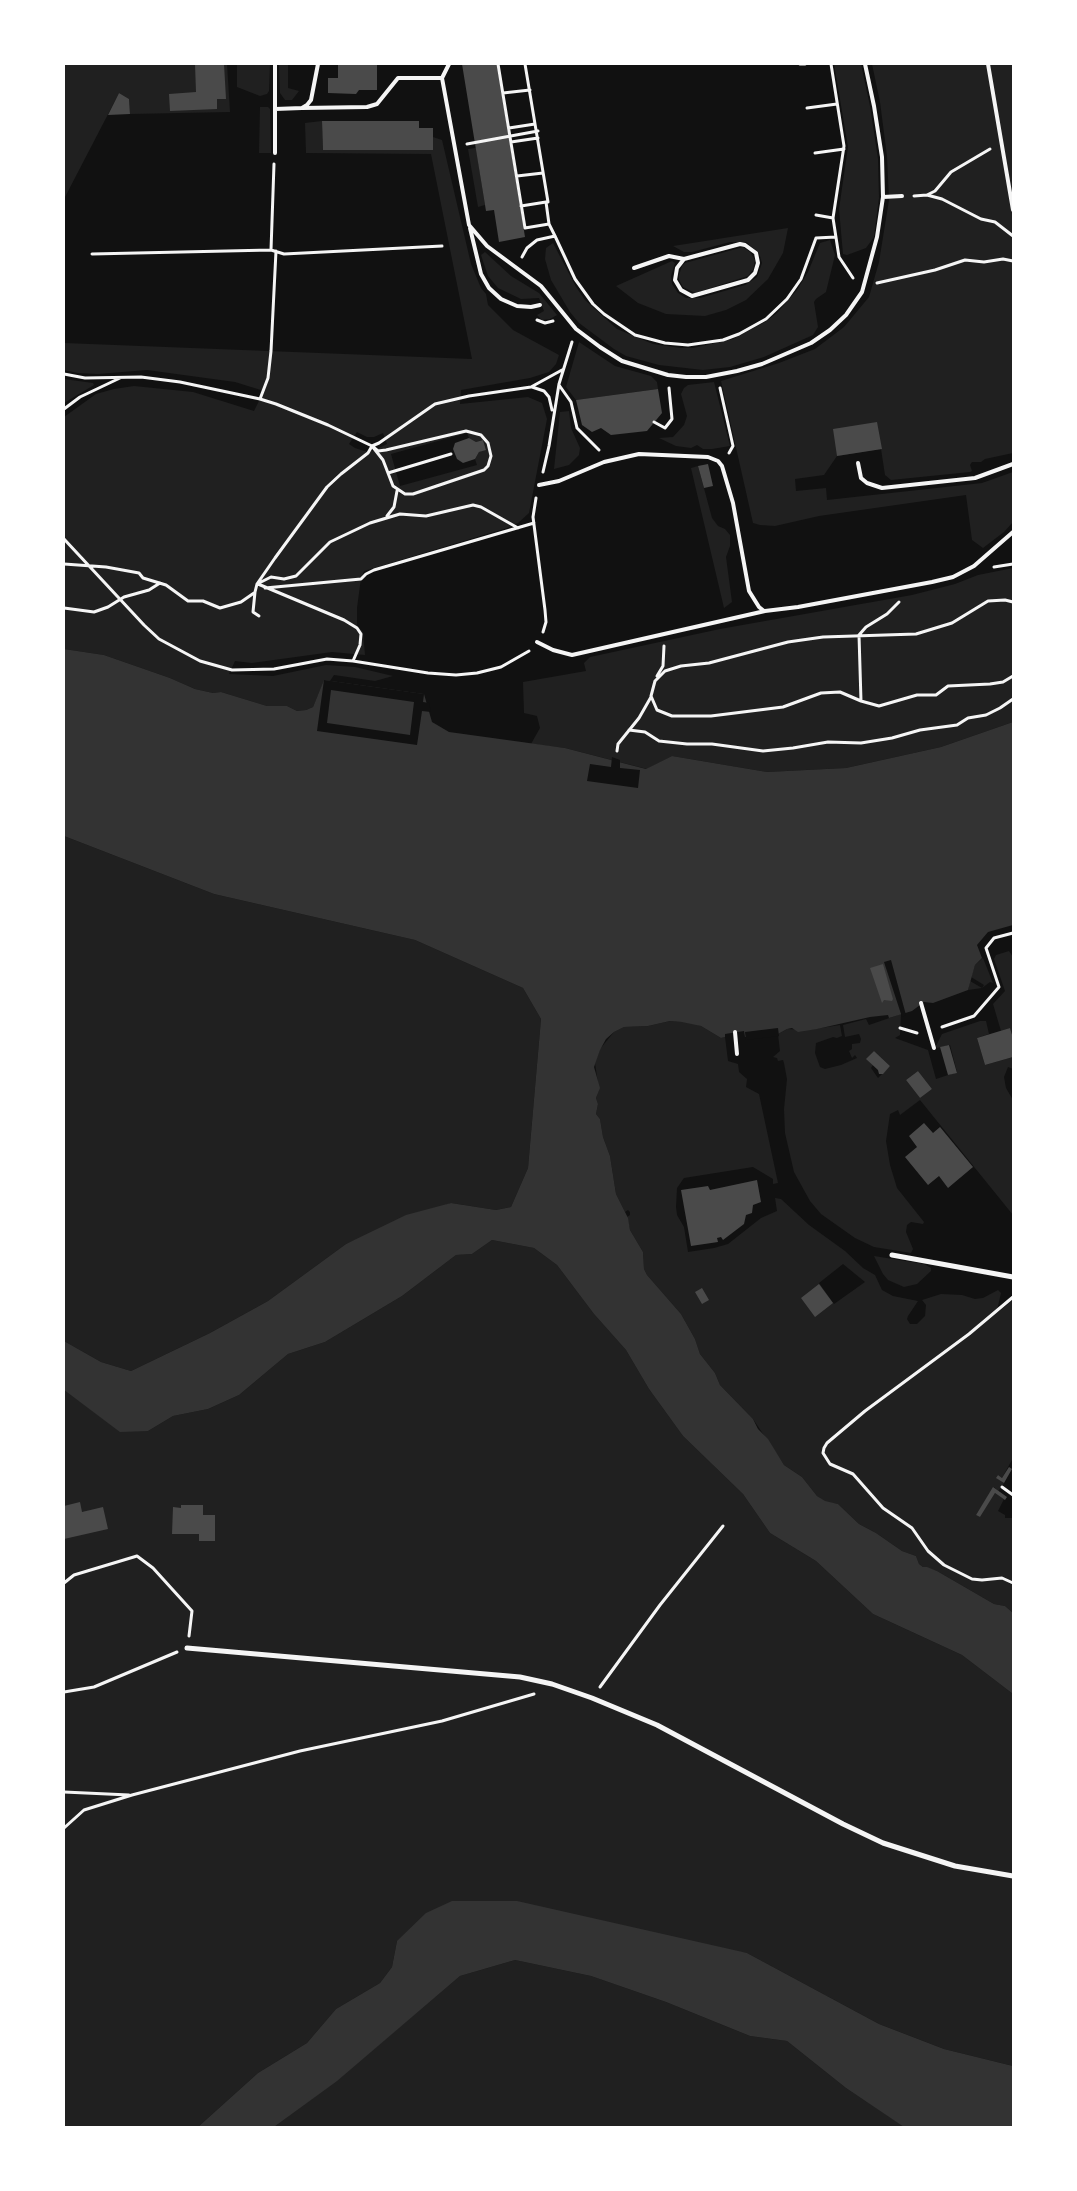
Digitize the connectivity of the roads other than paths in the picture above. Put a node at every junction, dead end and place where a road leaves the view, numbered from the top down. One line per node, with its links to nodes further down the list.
1 (275, 64): 7 (lane)
2 (318, 64): 8 (lane)
3 (449, 64): 6 (lane)
4 (865, 64): 11 (lane)
5 (988, 64): 12 (lane)
6 (442, 78): 8 (lane); 13 (lane)
7 (275, 108): 8 (lane); 9 (lane)
8 (302, 108)
9 (275, 153)
10 (902, 196): 11 (lane)
11 (883, 197): 13 (lane)
12 (1013, 210)
13 (469, 225): 16 (lane)
14 (684, 259): 14 (lane); 15 (lane)
15 (634, 268)
16 (540, 305)
17 (858, 463): 18 (lane)
18 (1013, 464)
19 (539, 485): 21 (lane)
20 (1013, 532): 21 (lane)
21 (765, 611): 22 (lane)
22 (537, 642)
23 (921, 1003): 25 (lane)
24 (735, 1032): 26 (lane)
25 (934, 1048)
26 (737, 1054)
27 (892, 1255): 28 (street)
28 (1013, 1277)
29 (188, 1648): 30 (street)
30 (1013, 1876)

